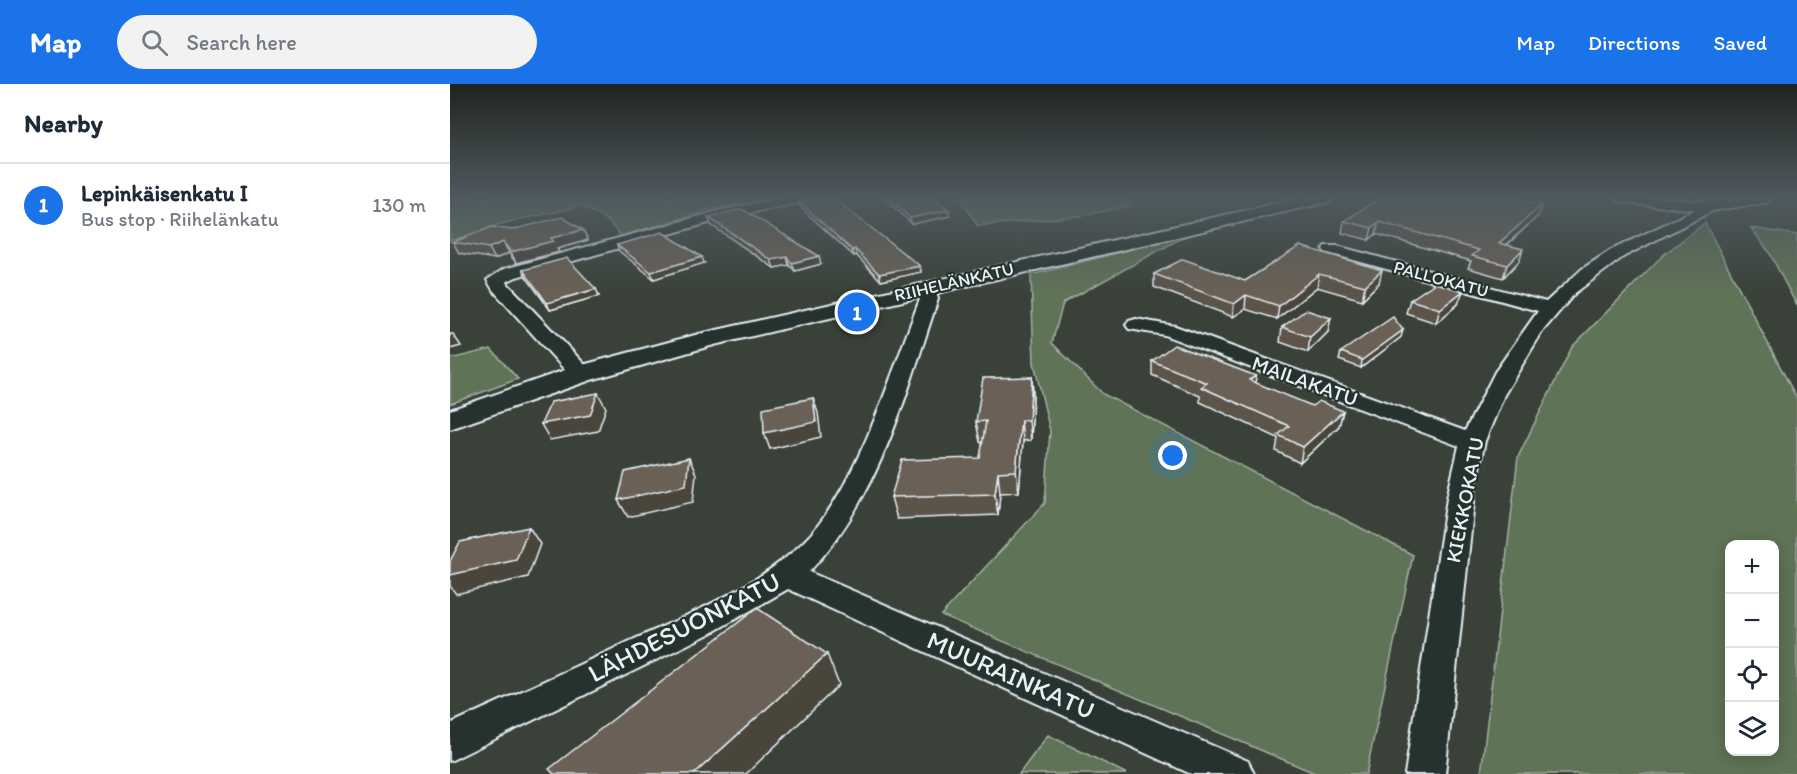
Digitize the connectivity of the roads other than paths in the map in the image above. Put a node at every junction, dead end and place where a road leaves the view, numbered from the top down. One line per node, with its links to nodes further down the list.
1 (666, 230): 8 (street)
2 (1181, 230): 5 (street, RIIHELÄNKATU)
3 (1663, 230): 6 (street, KIEKKOKATU)
4 (1331, 249): 6 (street, PALLOKATU)
5 (927, 288): 8 (street, RIIHELÄNKATU); 11 (street, LÄHDESUONKATU)
6 (1550, 309): 10 (street, KIEKKOKATU)
7 (1136, 325): 10 (street, MAILAKATU)
8 (581, 374): 9 (street, RIIHELÄNKATU)
9 (450, 420)
10 (1472, 442): 14 (street, KIEKKOKATU)
11 (787, 575): 12 (street, LÄHDESUONKATU); 13 (street, MUURAINKATU)
12 (450, 743)
13 (1234, 774)
14 (1425, 774)

